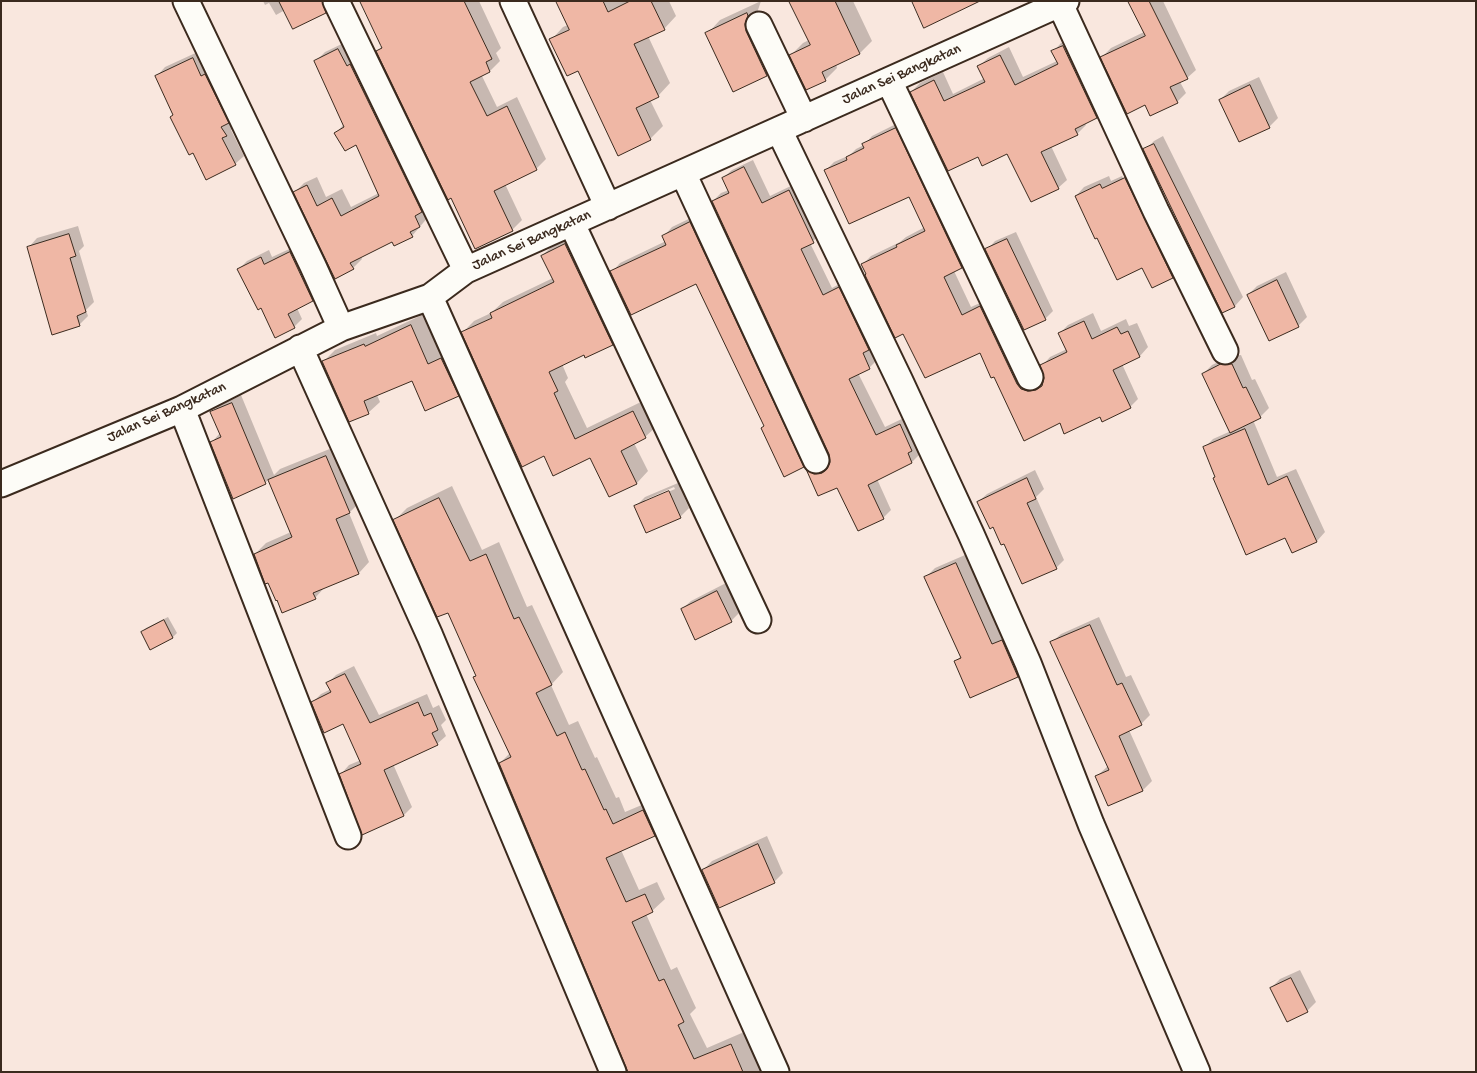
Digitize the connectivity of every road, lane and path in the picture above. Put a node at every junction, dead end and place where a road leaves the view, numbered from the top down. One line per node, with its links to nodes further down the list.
1 (186, 1): 14 (street)
2 (336, 1): 12 (street)
3 (513, 1): 10 (street)
4 (1063, 3): 6 (street, Jalan Sei Bangkatan); 16 (street)
5 (758, 25): 7 (street)
6 (889, 81): 7 (street, Jalan Sei Bangkatan); 17 (street)
7 (804, 119): 8 (street, Jalan Sei Bangkatan)
8 (778, 130): 9 (street, Jalan Sei Bangkatan); 25 (street)
9 (684, 173): 10 (street, Jalan Sei Bangkatan); 19 (street)
10 (608, 207): 11 (street, Jalan Sei Bangkatan)
11 (572, 224): 12 (street, Jalan Sei Bangkatan); 21 (street)
12 (466, 270): 13 (street, Jalan Sei Bangkatan)
13 (430, 297): 14 (street, Jalan Sei Bangkatan); 24 (street)
14 (341, 328): 15 (street, Jalan Sei Bangkatan)
15 (300, 348): 18 (street, Jalan Sei Bangkatan); 23 (street)
16 (1225, 351)
17 (1030, 377)
18 (182, 409): 20 (street, Jalan Sei Bangkatan); 22 (street)
19 (816, 460)
20 (1, 484)
21 (758, 620)
22 (348, 836)
23 (613, 1072)
24 (776, 1072)
25 (1197, 1072)

